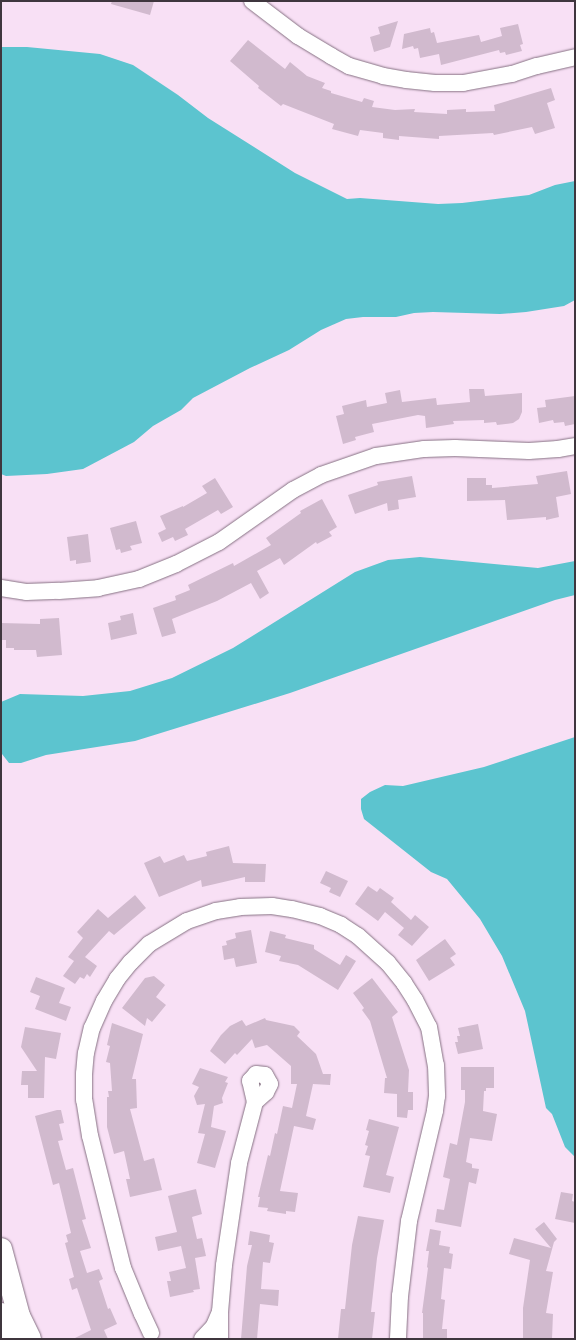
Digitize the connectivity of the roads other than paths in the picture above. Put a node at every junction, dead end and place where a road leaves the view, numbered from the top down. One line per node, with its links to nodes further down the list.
1 (252, 1): 2 (street)
2 (575, 57)
3 (575, 446): 4 (street)
4 (1, 588)
5 (255, 1102): 7 (street)
6 (1, 1249): 11 (street)
7 (220, 1312): 13 (street); 14 (street)
8 (1, 1314): 10 (street)
9 (156, 1337): 15 (street)
10 (10, 1339)
11 (30, 1339)
12 (191, 1339): 13 (street)
13 (203, 1339)
14 (220, 1339)
15 (398, 1339)

